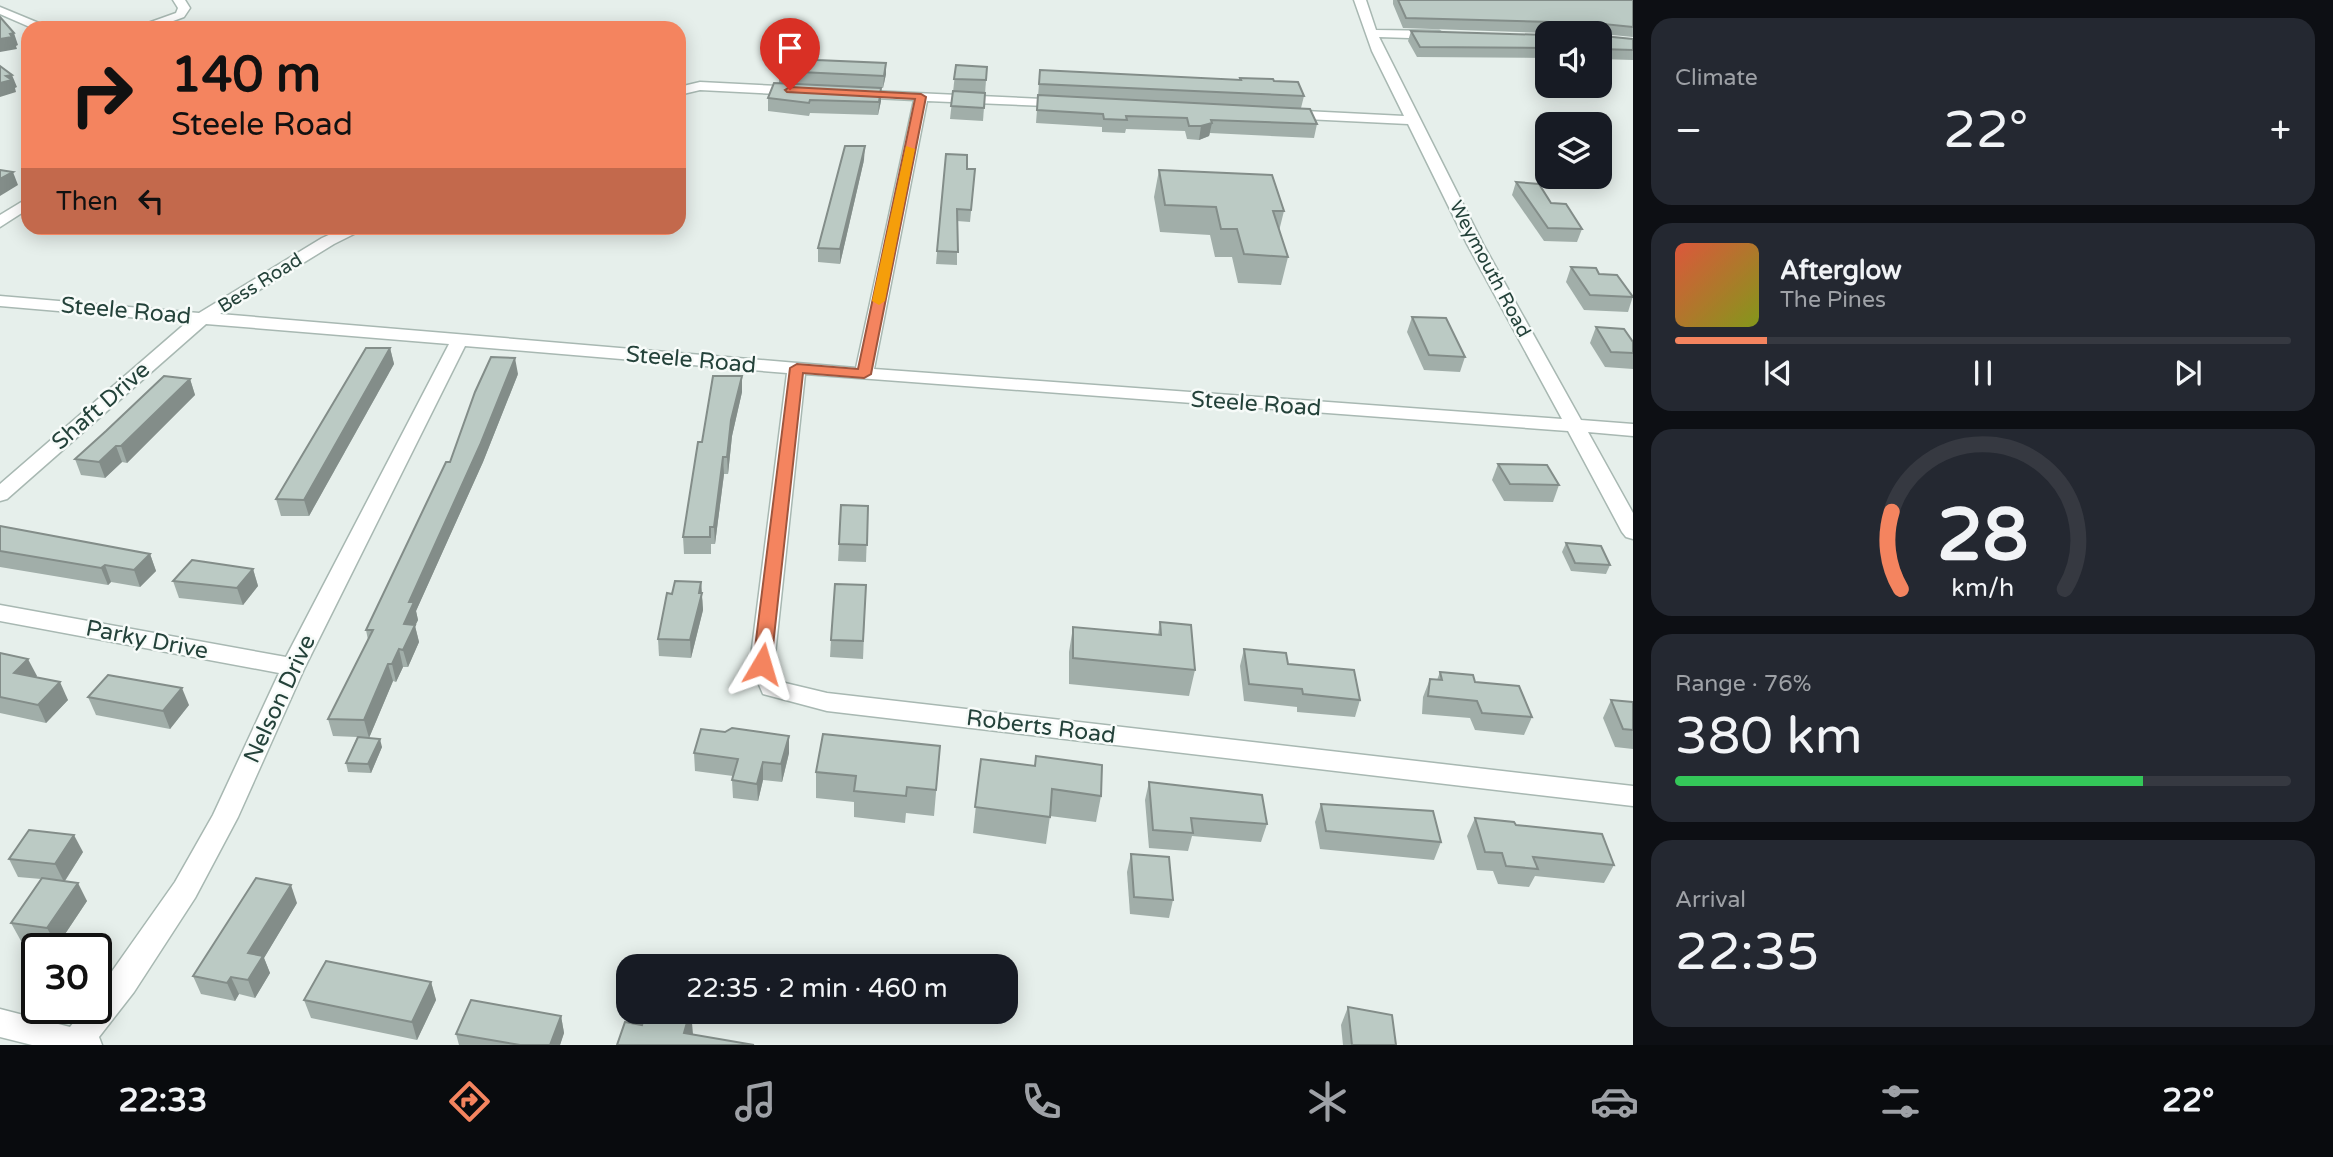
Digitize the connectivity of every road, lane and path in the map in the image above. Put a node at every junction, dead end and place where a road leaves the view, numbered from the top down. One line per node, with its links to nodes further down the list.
1 (179, 0): 5 (street)
2 (1360, 0): 6 (street, Weymouth Road)
3 (0, 10): 4 (street)
4 (26, 21)
5 (162, 21)
6 (1371, 33): 7 (street); 14 (street, Weymouth Road)
7 (1451, 36)
8 (686, 89): 9 (street)
9 (809, 91)
10 (837, 93): 11 (street)
11 (921, 97): 12 (street); 22 (street)
12 (1072, 104)
13 (1264, 113): 14 (street)
14 (1414, 120): 23 (street, Weymouth Road)
15 (21, 207): 16 (street)
16 (0, 222)
17 (340, 235): 19 (street, Bess Road)
18 (0, 301): 19 (street, Steele Road)
19 (202, 318): 20 (street, Steele Road); 25 (street, Shaft Drive)
20 (459, 341): 21 (street, Steele Road); 28 (street, Nelson Drive)
21 (797, 368): 22 (street, Steele Road); 29 (street, Roberts Road)
22 (864, 374): 23 (street, Steele Road)
23 (1574, 426): 24 (street, Steele Road); 26 (street, Weymouth Road)
24 (1633, 430)
25 (0, 495)
26 (1633, 532)
27 (0, 613): 28 (street, Parky Drive)
28 (293, 667): 31 (street, Nelson Drive)
29 (1633, 796)
30 (0, 1023): 31 (street)
31 (82, 1044)

